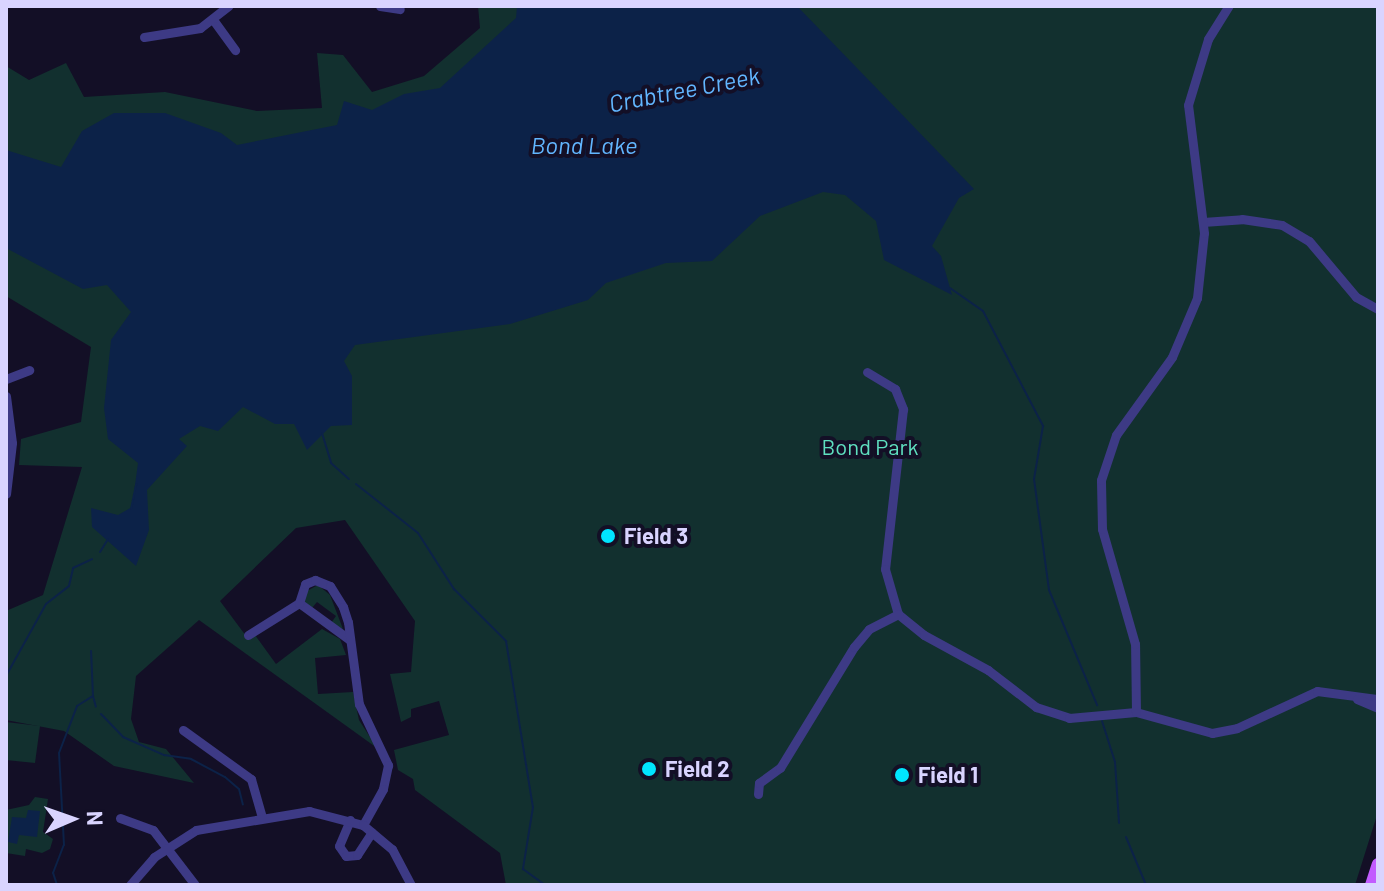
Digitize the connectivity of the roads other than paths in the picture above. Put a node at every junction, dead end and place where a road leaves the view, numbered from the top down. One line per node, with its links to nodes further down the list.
1 (228, 6): 5 (street)
2 (380, 6): 4 (street)
3 (1229, 6): 8 (street)
4 (400, 9)
5 (214, 21): 6 (street); 7 (street)
6 (144, 37)
7 (235, 50)
8 (1203, 222): 9 (street); 23 (street)
9 (1378, 309)
10 (29, 370): 12 (street)
11 (867, 372): 17 (street)
12 (6, 379)
13 (6, 396): 14 (street)
14 (9, 442): 15 (street)
15 (6, 494)
16 (299, 603): 18 (street); 19 (street); 19 (street)
17 (898, 614): 23 (street); 25 (street)
18 (248, 635)
19 (350, 640): 29 (street)
20 (1346, 693): 21 (street); 22 (street); 23 (street)
21 (1378, 699)
22 (1378, 708)
23 (1136, 712)
24 (183, 730): 26 (street)
25 (758, 794)
26 (262, 817): 28 (street); 31 (street)
27 (120, 818): 31 (street)
28 (350, 820): 29 (street); 30 (street)
29 (363, 825): 30 (street)
30 (372, 832): 35 (street)
31 (166, 847): 33 (street); 34 (street)
32 (1378, 864): 36 (main road)
33 (130, 885)
34 (195, 885)
35 (411, 885)
36 (1371, 885)

